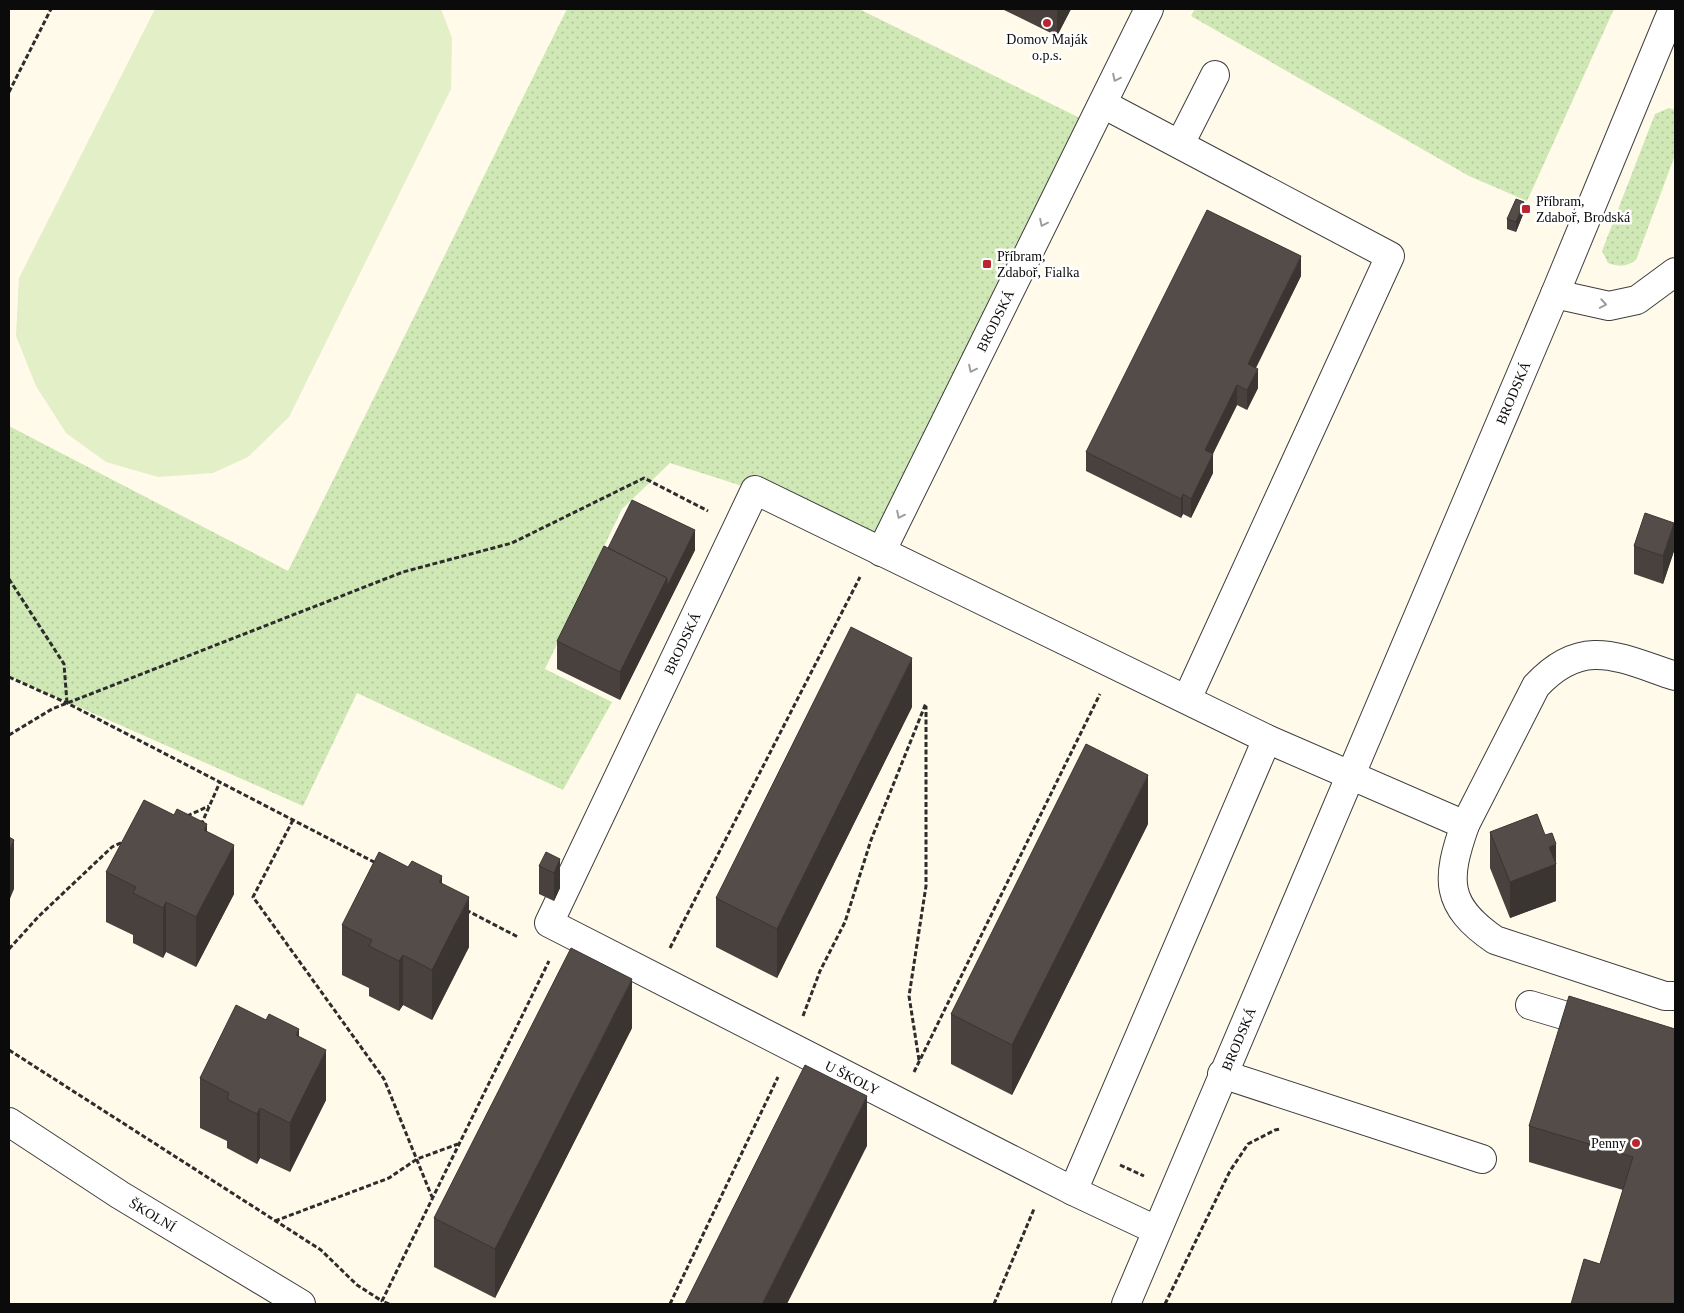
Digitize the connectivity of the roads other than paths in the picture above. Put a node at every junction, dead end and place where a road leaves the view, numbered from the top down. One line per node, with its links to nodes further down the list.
1 (1149, 9): 5 (street, BRODSKÁ, one-way to 5)
2 (1674, 9): 3 (street, BRODSKÁ)
3 (1666, 59): 8 (street, BRODSKÁ)
4 (1215, 75): 6 (street)
5 (1103, 104): 6 (street); 9 (street, BRODSKÁ, one-way to 9)
6 (1180, 144): 11 (street)
7 (1675, 272): 8 (street, one-way to 7)
8 (1556, 294): 13 (street, BRODSKÁ)
9 (878, 551): 11 (street, BRODSKÁ); 15 (street, BRODSKÁ)
10 (1675, 676): 14 (street)
11 (1187, 699): 12 (street, BRODSKÁ)
12 (1267, 738): 13 (street, BRODSKÁ); 22 (street)
13 (1351, 775): 14 (street, BRODSKÁ); 19 (street, BRODSKÁ)
14 (1465, 825): 16 (street)
15 (549, 923): 22 (street, U ŠKOLY)
16 (1675, 996)
17 (1530, 1005): 18 (street)
18 (1621, 1033)
19 (1222, 1074): 21 (street); 23 (street, BRODSKÁ)
20 (9, 1122): 24 (street, ŠKOLNÍ)
21 (1482, 1159)
22 (1073, 1191): 23 (street, U ŠKOLY)
23 (1156, 1230): 25 (street, BRODSKÁ)
24 (301, 1304)
25 (1126, 1304)

